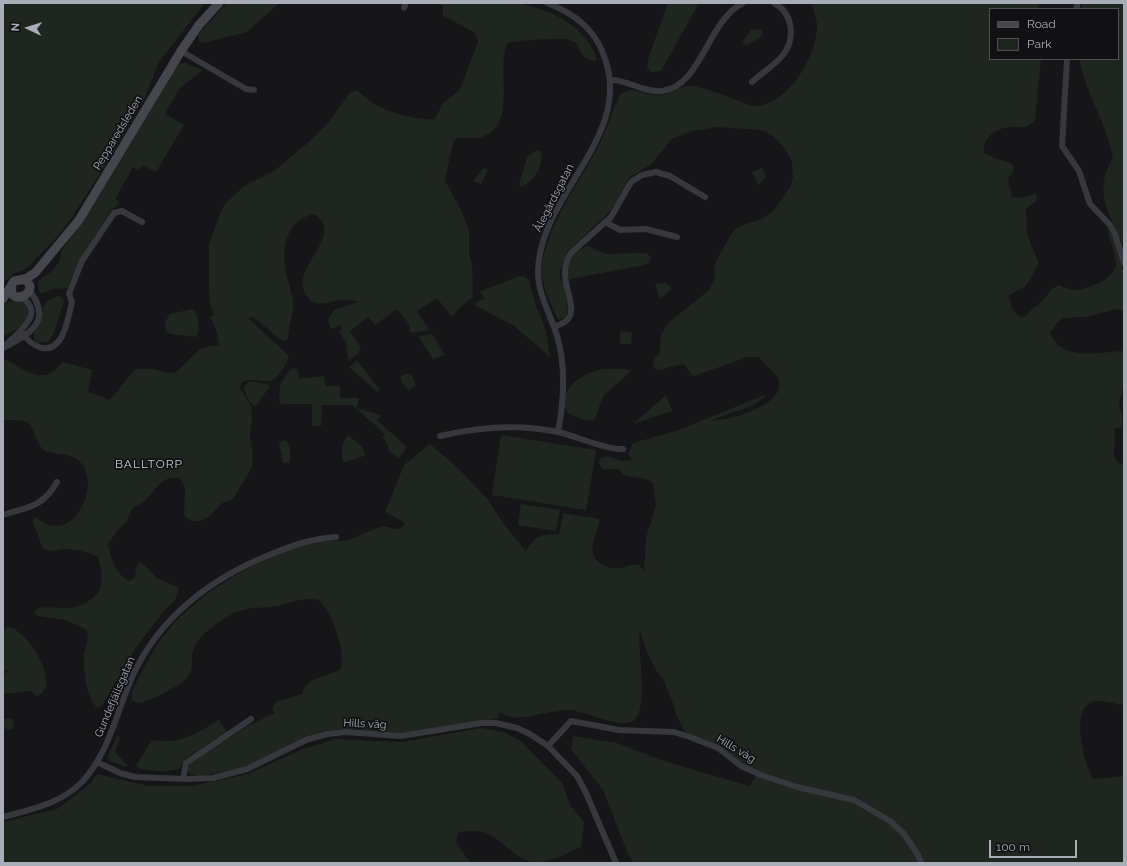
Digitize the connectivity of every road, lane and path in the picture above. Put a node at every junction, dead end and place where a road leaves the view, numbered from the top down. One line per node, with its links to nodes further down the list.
1 (219, 3): 5 (street, Pepparedsleden)
2 (547, 3): 7 (street, Ålegårdsgatan)
3 (743, 3): 7 (street)
4 (774, 3): 8 (street)
5 (181, 51): 9 (street); 15 (street, Pepparedsleden)
6 (1067, 60): 14 (street)
7 (611, 80): 21 (street, Ålegårdsgatan)
8 (752, 82)
9 (254, 90)
10 (705, 197): 12 (street)
11 (142, 222): 23 (street)
12 (605, 222): 13 (street); 21 (street)
13 (677, 237)
14 (1124, 263)
15 (35, 273): 16 (street, Pepparedsleden); 18 (street, Pepparedsleden)
16 (23, 279): 17 (street); 18 (street)
17 (12, 285): 19 (street); 20 (street)
18 (29, 289): 19 (street); 23 (street)
19 (19, 297): 20 (street); 22 (street)
20 (3, 300)
21 (554, 327): 25 (street, Ålegårdsgatan)
22 (21, 331): 23 (street); 24 (street)
23 (25, 337): 24 (street)
24 (4, 348)
25 (558, 432): 26 (street); 27 (street)
26 (440, 436)
27 (623, 449)
28 (57, 482): 29 (street)
29 (3, 515)
30 (336, 537): 33 (street, Gundefjällsgatan)
31 (251, 719): 34 (street)
32 (548, 746): 34 (street, Hills väg); 36 (street, Hills väg); 37 (street, Hills väg)
33 (97, 762): 34 (street); 35 (street, Gundefjällsgatan)
34 (183, 779)
35 (3, 817)
36 (616, 863)
37 (921, 863)

